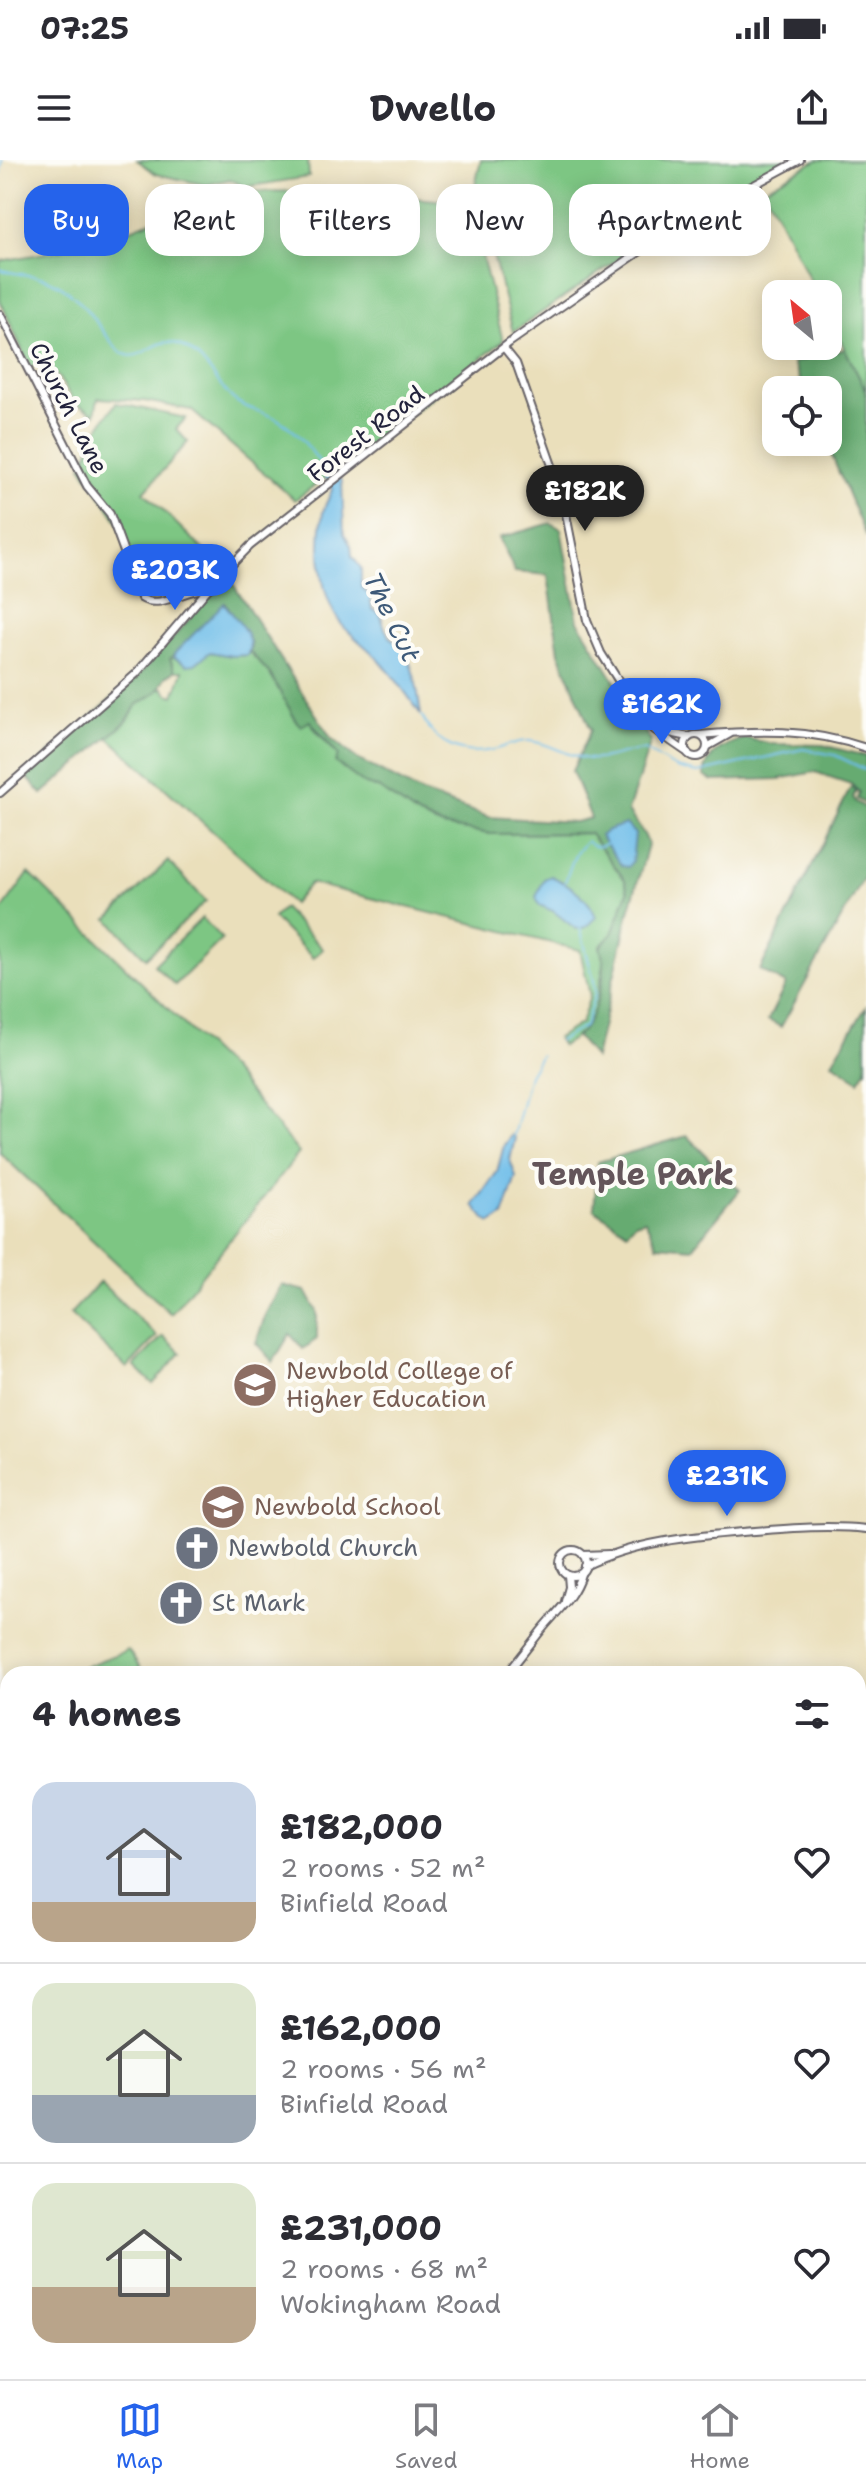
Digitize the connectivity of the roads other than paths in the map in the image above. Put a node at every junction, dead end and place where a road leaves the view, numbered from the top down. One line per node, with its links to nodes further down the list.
1 (800, 160): 3 (main road, Forest Road)
2 (0, 314): 4 (main road, Church Lane)
3 (504, 348): 4 (main road, Forest Road); 5 (main road)
4 (208, 589): 12 (main road, Forest Road)
5 (647, 720): 8 (main road); 11 (main road)
6 (733, 732): 7 (main road); 9 (main road); 10 (main road)
7 (699, 735): 8 (main road); 9 (main road)
8 (689, 737): 11 (main road)
9 (707, 747): 11 (main road)
10 (866, 748)
11 (685, 751)
12 (0, 793)
13 (866, 1531): 14 (main road)
14 (617, 1553): 15 (main road); 16 (main road)
15 (583, 1555): 16 (main road); 18 (main road)
16 (585, 1566): 17 (main road)
17 (581, 1574): 18 (main road); 19 (main road)
18 (568, 1575): 19 (main road)
19 (561, 1607): 20 (main road)
20 (513, 1666)

